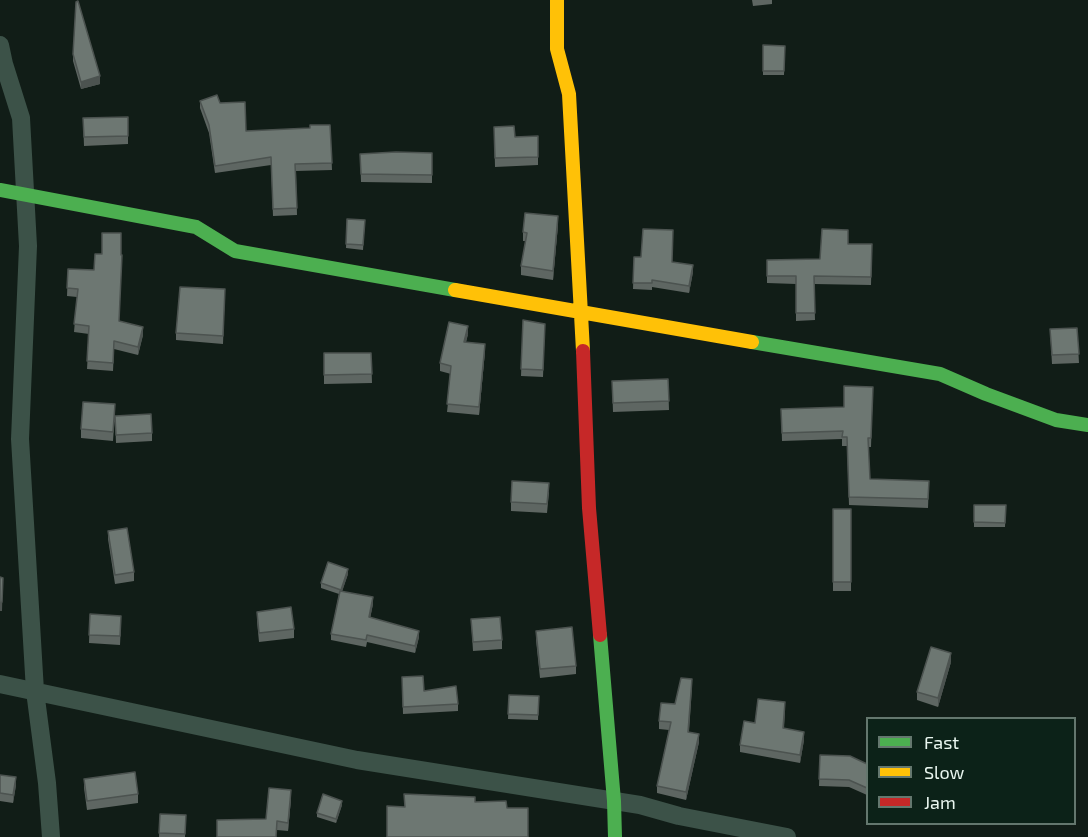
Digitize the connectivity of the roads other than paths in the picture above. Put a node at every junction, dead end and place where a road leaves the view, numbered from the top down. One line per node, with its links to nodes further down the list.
1 (557, 0): 5 (street)
2 (0, 45): 4 (street)
3 (0, 190): 4 (street)
4 (26, 194): 5 (street); 8 (street)
5 (581, 312): 6 (street); 9 (street)
6 (1088, 425)
7 (0, 684): 8 (street)
8 (35, 692): 9 (street); 10 (street)
9 (614, 801): 11 (street); 12 (street)
10 (51, 837)
11 (615, 837)
12 (787, 837)

